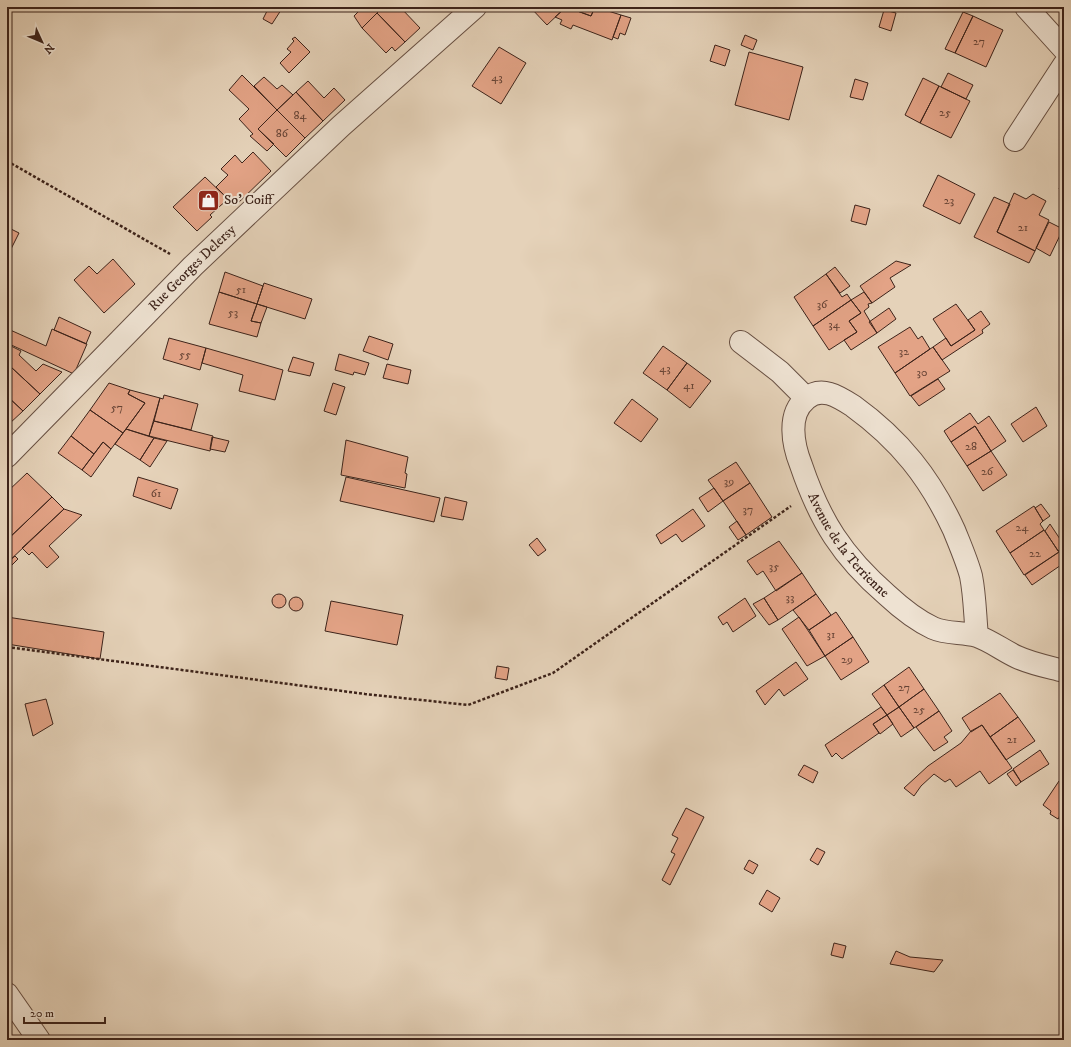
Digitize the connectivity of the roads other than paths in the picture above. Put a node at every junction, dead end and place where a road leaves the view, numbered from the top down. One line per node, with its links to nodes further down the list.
1 (475, 7): 8 (street, Rue Georges Delersy)
2 (1026, 7): 3 (street)
3 (1064, 49)
4 (1064, 65): 5 (street)
5 (1015, 140)
6 (741, 342): 7 (street)
7 (806, 398): 9 (street); 9 (street, Avenue de la Terrienne)
8 (7, 456)
9 (977, 636): 10 (street, Avenue de la Terrienne)
10 (1064, 671)
11 (7, 994): 12 (street)
12 (39, 1040)

